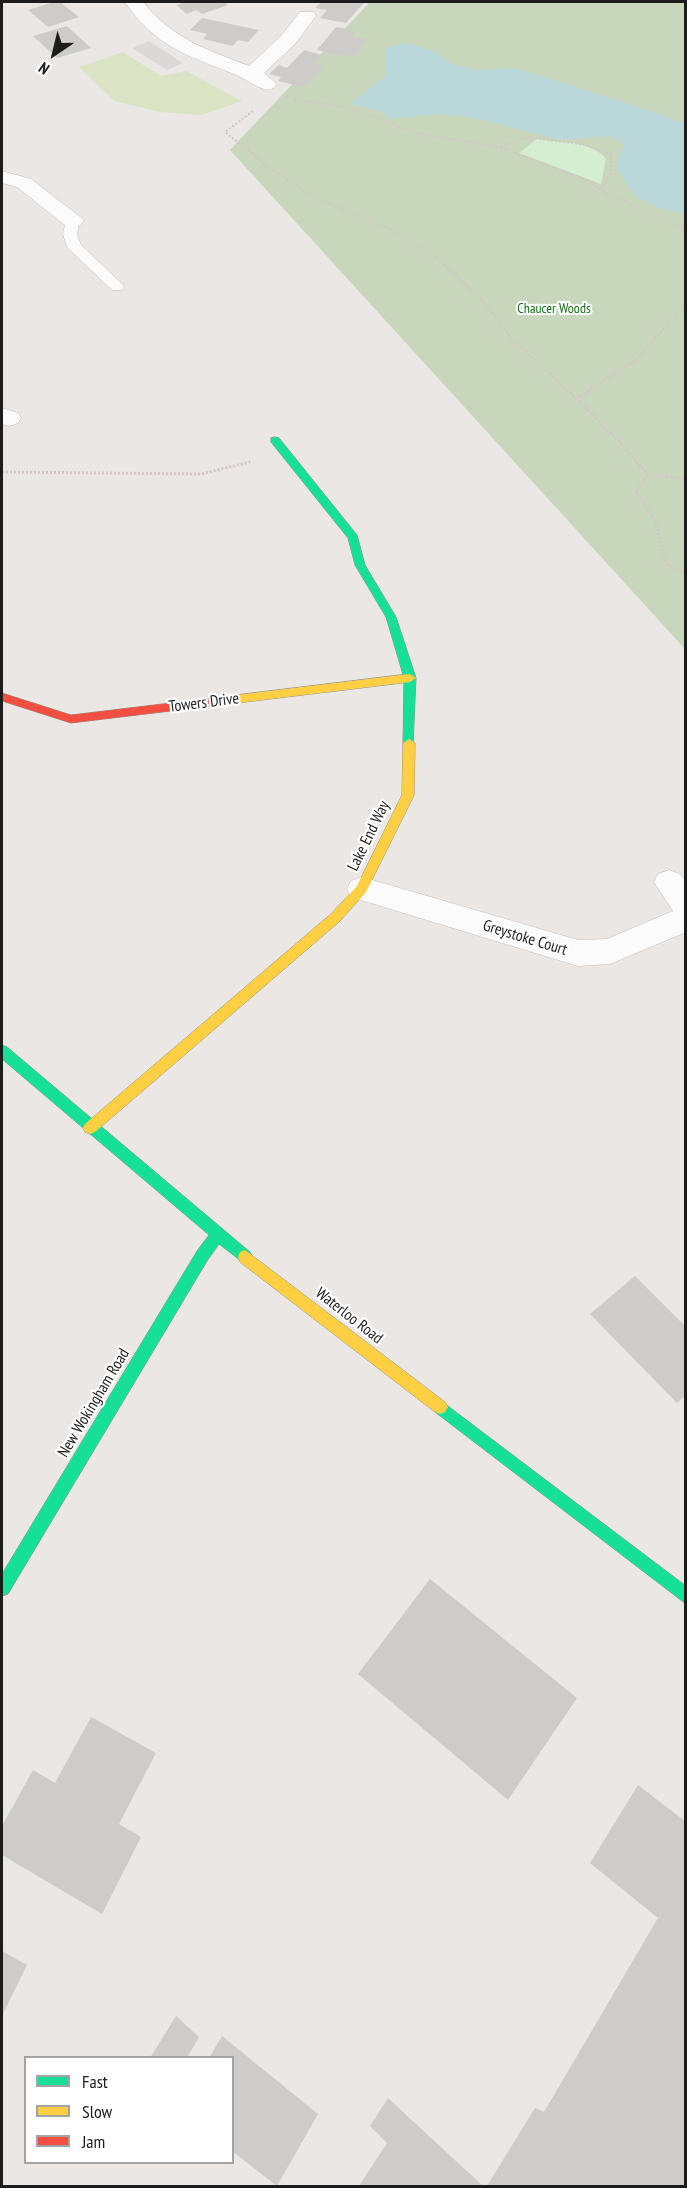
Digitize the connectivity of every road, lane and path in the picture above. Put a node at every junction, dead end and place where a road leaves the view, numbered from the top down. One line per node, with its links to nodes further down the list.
1 (134, 2): 2 (street)
2 (307, 16)
3 (294, 99): 5 (path)
4 (257, 108): 12 (path)
5 (500, 147): 7 (path); 7 (path)
6 (2, 177): 8 (street)
7 (601, 190): 9 (path)
8 (74, 220): 10 (lane)
9 (686, 230)
10 (117, 287)
11 (686, 304): 12 (path)
12 (577, 398): 16 (path)
13 (274, 440): 14 (street, Lake End Way)
14 (285, 453): 15 (path); 19 (street, Lake End Way)
15 (2, 472)
16 (648, 475): 17 (path); 18 (path)
17 (686, 479)
18 (686, 574)
19 (410, 678): 20 (street, Towers Drive); 21 (street, Lake End Way)
20 (2, 697)
21 (362, 889): 22 (street, Greystoke Court); 24 (street, Lake End Way)
22 (686, 919)
23 (2, 1051): 24 (street, Waterloo Road)
24 (90, 1128): 25 (street, Waterloo Road)
25 (217, 1236): 26 (street, New Wokingham Road); 27 (street, Waterloo Road)
26 (2, 1588)
27 (686, 1596)

